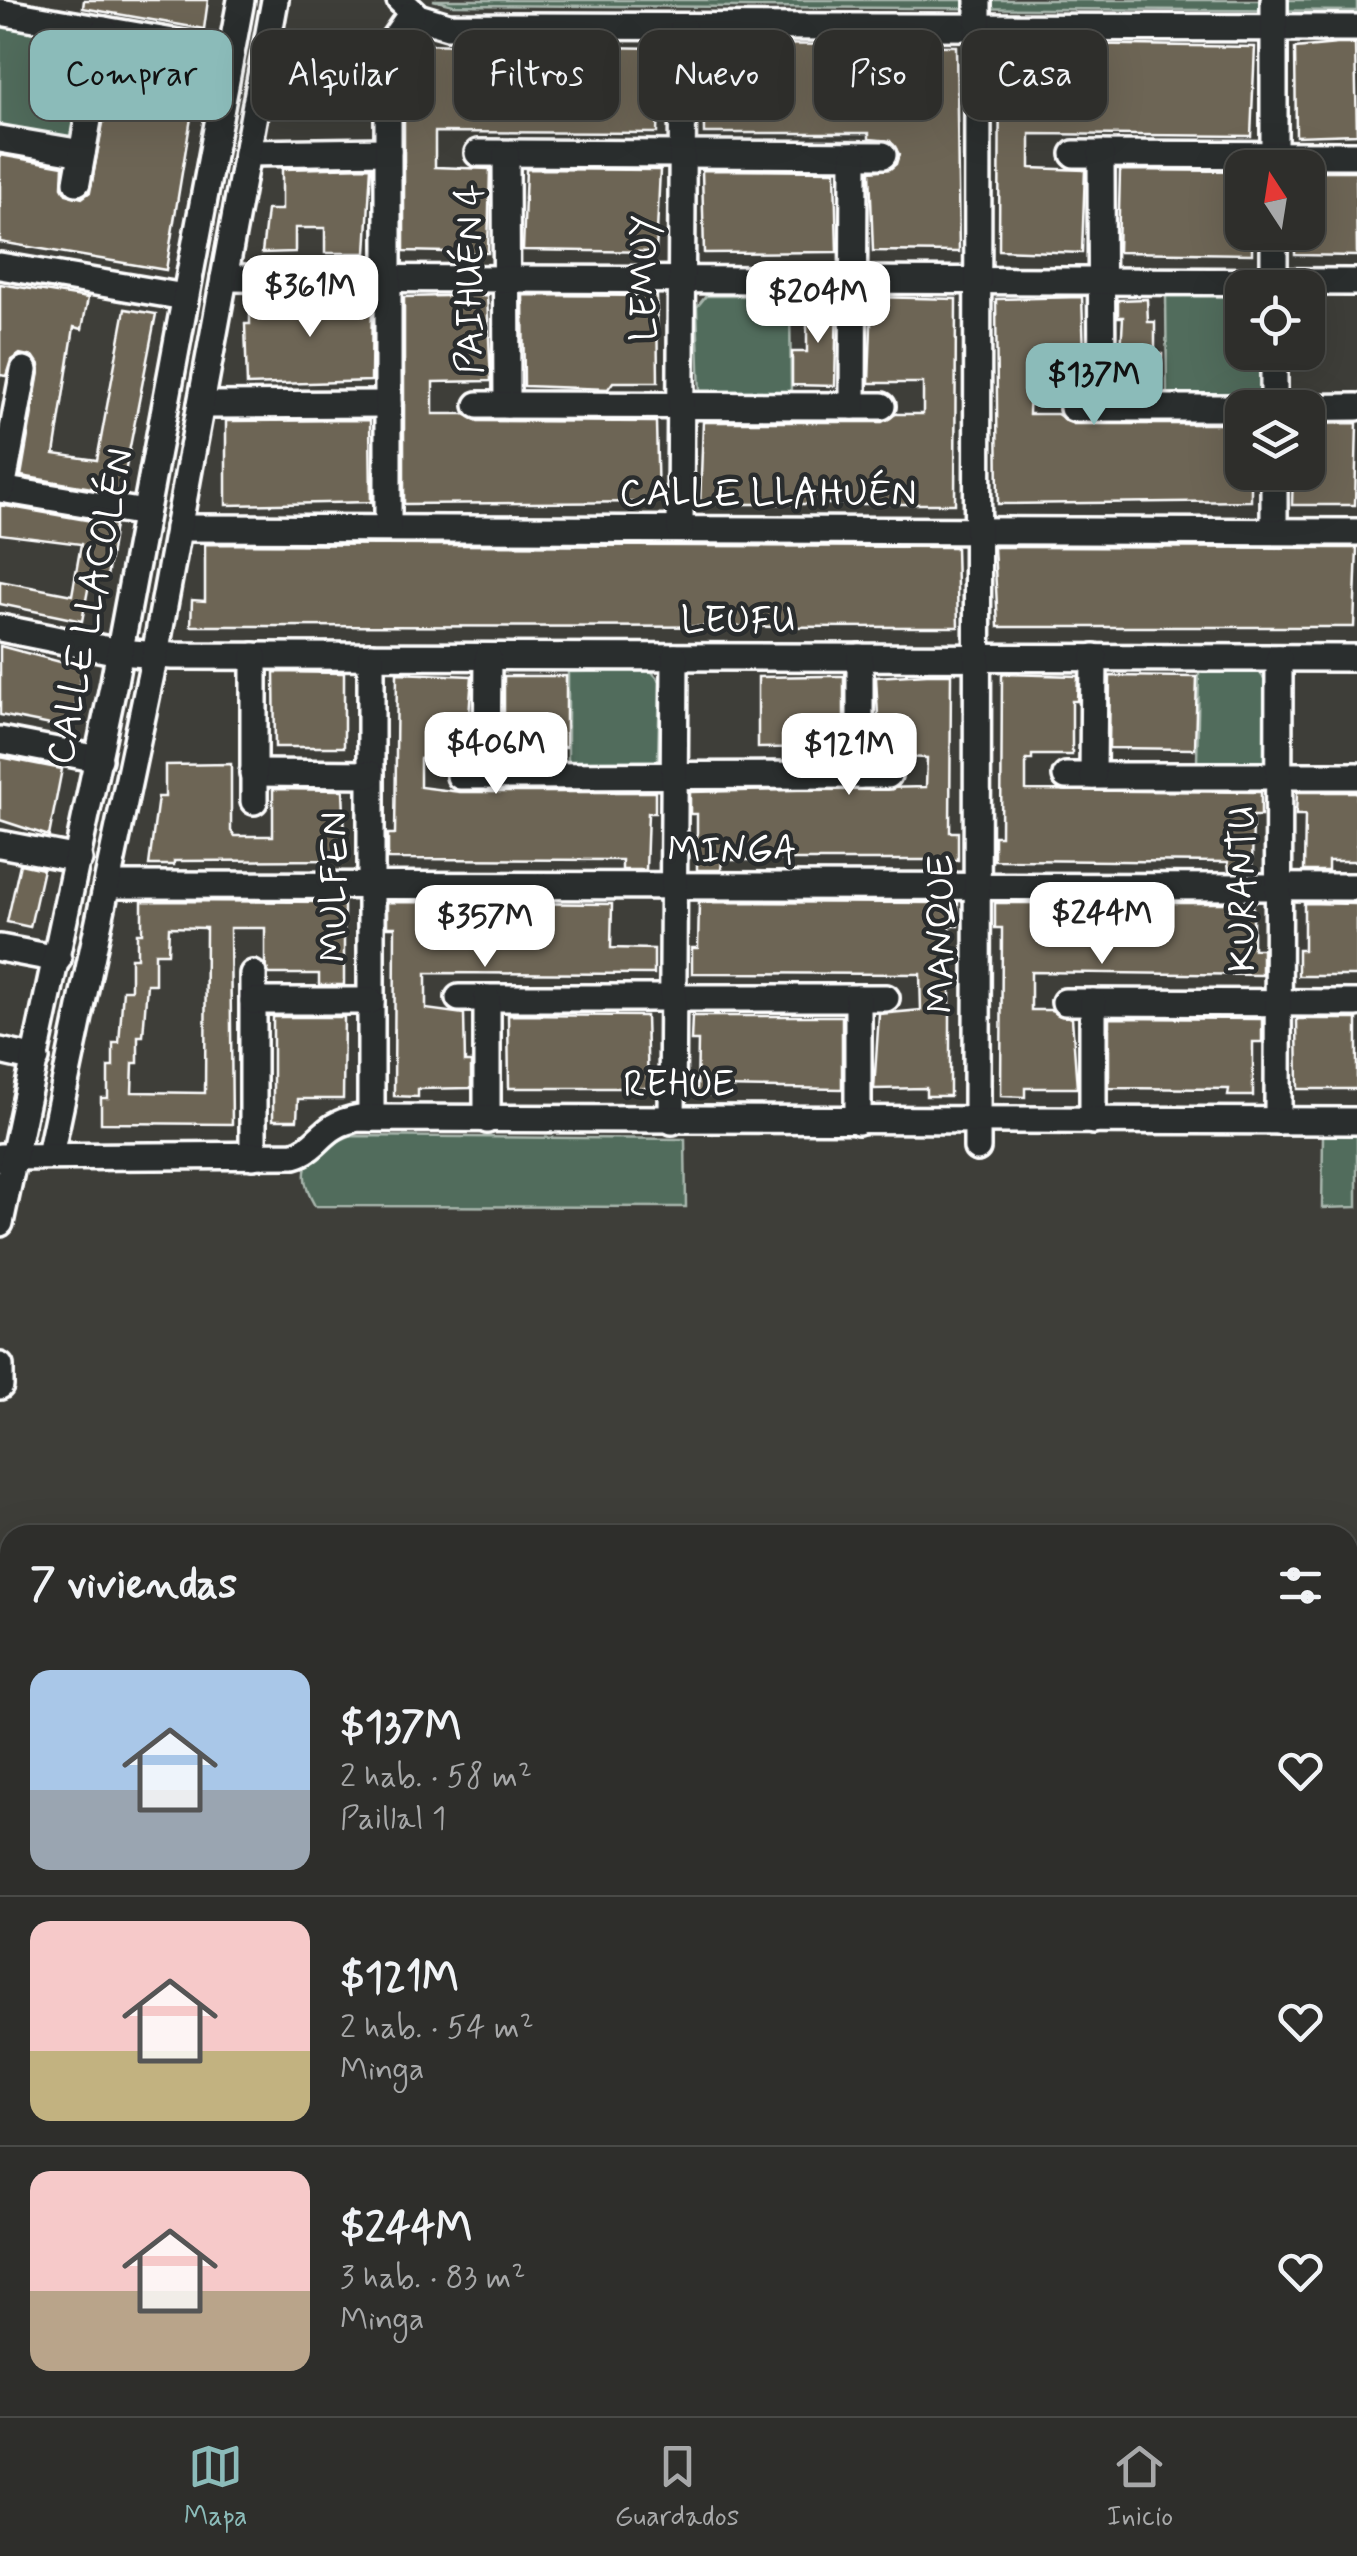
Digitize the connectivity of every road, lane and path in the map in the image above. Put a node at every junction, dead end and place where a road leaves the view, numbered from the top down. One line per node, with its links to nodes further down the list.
1 (241, 0): 12 (street, CALLE LLACOLÉN)
2 (276, 0): 19 (street, CALLE LLACOLÉN)
3 (978, 0): 8 (street, MANQUE)
4 (1274, 0): 9 (street)
5 (406, 6): 7 (street); 17 (street)
6 (0, 12): 11 (street)
7 (682, 27): 8 (street); 22 (street, LEMUY)
8 (978, 28): 9 (street); 37 (street, MANQUE)
9 (1274, 28): 10 (street); 16 (street)
10 (1357, 28)
11 (104, 30)
12 (232, 52)
13 (88, 120): 18 (street)
14 (219, 120): 42 (street, CALLE LLACOLÉN)
15 (0, 139): 18 (street)
16 (1274, 150)
17 (388, 151): 19 (street); 33 (street)
18 (82, 153): 30 (street)
19 (247, 154): 32 (street, CALLE LLACOLÉN)
20 (478, 154): 21 (street)
21 (506, 154): 22 (street); 34 (street, PAIHUÉN 4)
22 (682, 154): 26 (street); 35 (street, LEMUY)
23 (883, 154): 26 (street)
24 (1074, 154): 25 (street)
25 (1101, 154): 29 (street); 38 (street)
26 (854, 155): 36 (street)
27 (1357, 155): 28 (street)
28 (1325, 157)
29 (1225, 159)
30 (77, 182)
31 (0, 266): 42 (street)
32 (224, 278): 33 (street); 45 (street, CALLE LLACOLÉN)
33 (388, 278): 34 (street); 44 (street)
34 (506, 279): 35 (street); 47 (street, PAIHUÉN 4)
35 (681, 279): 36 (street); 48 (street, LEMUY)
36 (854, 280): 37 (street); 49 (street)
37 (978, 280): 38 (street); 62 (street, MANQUE)
38 (1102, 281): 40 (street); 54 (street)
39 (1357, 282): 41 (street)
40 (1225, 283)
41 (1325, 283)
42 (186, 297): 58 (street, CALLE LLACOLÉN)
43 (15, 385): 56 (street)
44 (388, 404): 45 (street); 60 (street)
45 (201, 405): 59 (street, CALLE LLACOLÉN)
46 (478, 405): 47 (street)
47 (507, 405): 48 (street)
48 (680, 406): 49 (street); 61 (street, LEMUY)
49 (853, 406): 50 (street)
50 (882, 406)
51 (1325, 407): 52 (street)
52 (1357, 407)
53 (1073, 408): 54 (street)
54 (1102, 408): 55 (street)
55 (1225, 408)
56 (1, 489): 58 (street)
57 (1274, 490): 63 (street)
58 (145, 513): 66 (street, CALLE LLACOLÉN)
59 (178, 528): 60 (street, CALLE LLAHUÉN); 67 (street, CALLE LLACOLÉN)
60 (388, 528): 61 (street, CALLE LLAHUÉN)
61 (680, 530): 62 (street, CALLE LLAHUÉN)
62 (978, 530): 63 (street, CALLE LLAHUÉN); 73 (street, MANQUE)
63 (1274, 531): 64 (street, CALLE LLAHUÉN)
64 (1357, 532)
65 (0, 628): 66 (street, LEUFU)
66 (119, 652): 67 (street, LEUFU); 78 (street, CALLE LLACOLÉN)
67 (155, 655): 68 (street, LEUFU); 91 (street, CALLE LLACOLÉN)
68 (254, 656): 69 (street, LEUFU); 79 (street)
69 (370, 656): 70 (street, LEUFU); 80 (street, MULFEN)
70 (488, 656): 71 (street, LEUFU); 81 (street)
71 (675, 657): 72 (street, LEUFU); 81 (street)
72 (860, 657): 73 (street, LEUFU); 82 (street)
73 (978, 658): 74 (street, LEUFU); 94 (street, MANQUE)
74 (1094, 658): 75 (street, LEUFU); 85 (street)
75 (1278, 658): 76 (street, LEUFU); 86 (street, KURANTU)
76 (1357, 658)
77 (0, 740): 78 (street)
78 (99, 759): 90 (street, CALLE LLACOLÉN)
79 (254, 773): 80 (street); 88 (street)
80 (371, 774): 92 (street, MULFEN)
81 (674, 775): 82 (street); 93 (street)
82 (860, 775): 83 (street)
83 (888, 775)
84 (1066, 776): 85 (street)
85 (1093, 776): 86 (street)
86 (1278, 776): 87 (street); 95 (street, KURANTU)
87 (1357, 776)
88 (254, 801)
89 (0, 844): 90 (street)
90 (79, 859): 98 (street, CALLE LLACOLÉN)
91 (106, 885): 92 (street, MINGA); 123 (street, CALLE LLACOLÉN)
92 (370, 886): 93 (street, MINGA); 106 (street, MULFEN)
93 (673, 886): 94 (street, MINGA); 102 (street)
94 (977, 887): 95 (street, MINGA); 118 (street, MANQUE)
95 (1278, 887): 96 (street, MINGA); 109 (street, KURANTU)
96 (1357, 888)
97 (0, 948): 98 (street)
98 (58, 959): 112 (street, CALLE LLACOLÉN)
99 (253, 974): 105 (street)
100 (459, 998): 101 (street)
101 (487, 998): 102 (street); 114 (street)
102 (672, 998): 103 (street); 115 (street)
103 (858, 998): 104 (street); 116 (street)
104 (886, 998)
105 (253, 1000): 106 (street); 124 (street)
106 (371, 1000): 113 (street, MULFEN)
107 (1065, 1002): 108 (street)
108 (1093, 1002): 109 (street); 119 (street)
109 (1278, 1002): 110 (street); 117 (street, KURANTU)
110 (1357, 1003)
111 (0, 1051): 112 (street)
112 (36, 1058): 122 (street, CALLE LLACOLÉN)
113 (371, 1118): 114 (street, REHUE); 124 (street, REHUE)
114 (487, 1120): 115 (street, REHUE)
115 (672, 1121): 116 (street, REHUE)
116 (858, 1121): 118 (street, REHUE)
117 (1278, 1121): 119 (street, REHUE); 120 (street, REHUE)
118 (977, 1122): 119 (street, REHUE); 121 (street, MANQUE)
119 (1093, 1122)
120 (1357, 1122)
121 (977, 1148)
122 (7, 1156): 123 (street, REHUE); 125 (street, CALLE LLACOLÉN)
123 (50, 1156): 124 (street, REHUE)
124 (253, 1156)
125 (0, 1223)
126 (0, 1366): 127 (street)
127 (0, 1386)

